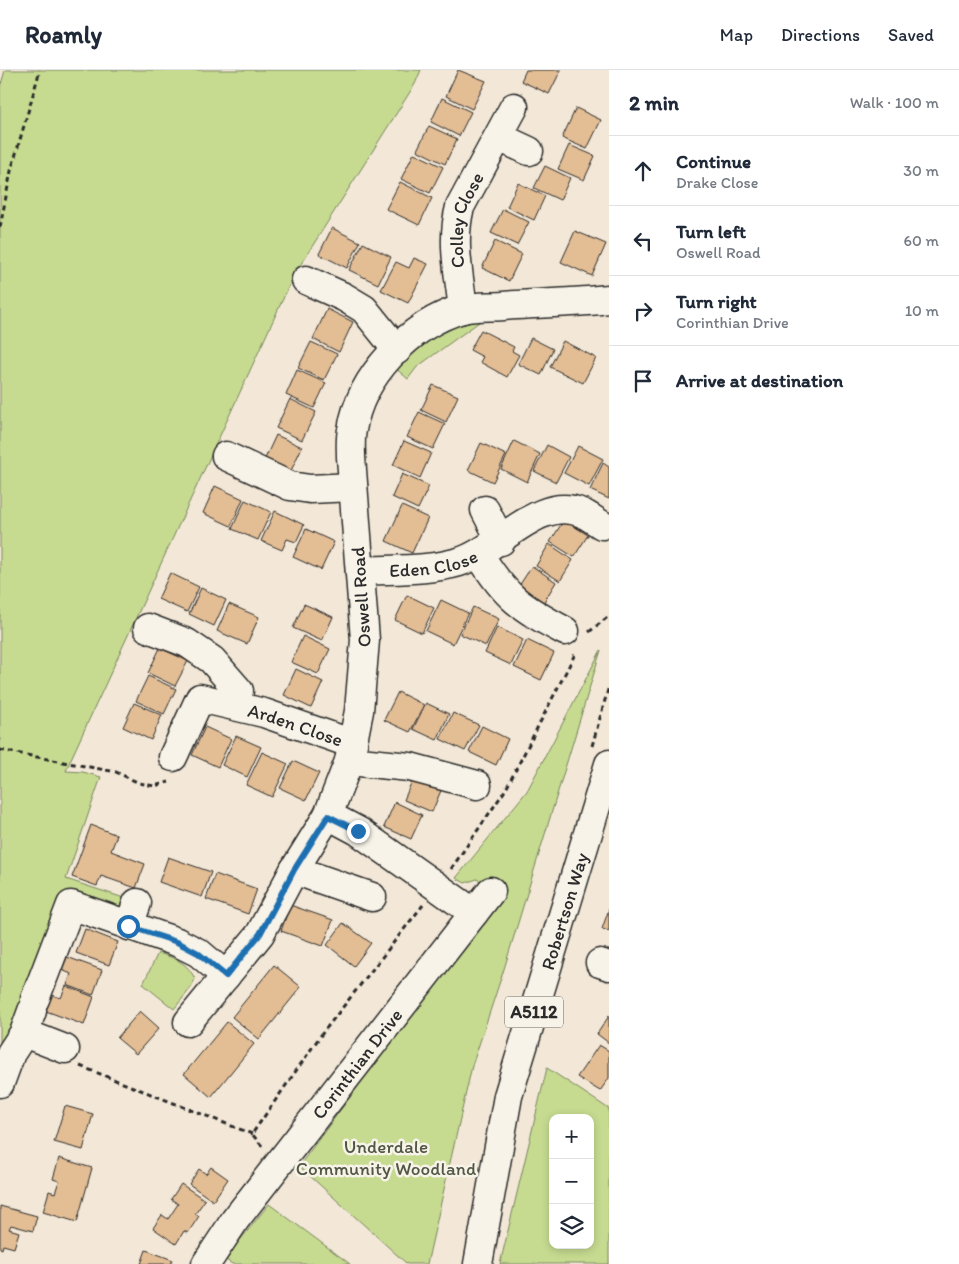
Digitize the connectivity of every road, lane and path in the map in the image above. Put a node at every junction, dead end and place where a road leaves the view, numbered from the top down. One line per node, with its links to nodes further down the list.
1 (40, 70): 5 (path)
2 (514, 107): 3 (street, Colley Close)
3 (499, 137): 4 (street); 8 (street, Colley Close)
4 (529, 151)
5 (0, 227)
6 (306, 280): 9 (street)
7 (605, 301): 8 (street, Oswell Road)
8 (463, 309): 9 (street, Oswell Road)
9 (397, 350): 11 (street, Oswell Road)
10 (226, 456): 11 (street)
11 (353, 487): 15 (street, Oswell Road)
12 (485, 510): 14 (street, Eden Close)
13 (602, 525): 14 (street, Eden Close)
14 (490, 548): 15 (street, Eden Close); 17 (street)
15 (360, 571): 20 (street, Oswell Road)
16 (148, 628): 18 (street)
17 (565, 631)
18 (239, 690): 20 (street, Arden Close); 22 (street, Arden Close)
19 (0, 750): 22 (path)
20 (351, 753): 23 (street, Arden Close); 24 (street, Oswell Road)
21 (609, 764): 36 (street, Robertson Way / A5112)
22 (172, 769)
23 (477, 785)
24 (328, 816): 25 (street, Oswell Road); 28 (street)
25 (294, 870): 27 (street); 29 (street, Oswell Road)
26 (491, 891): 28 (street, Corinthian Drive)
27 (372, 897)
28 (474, 913): 35 (street, Corinthian Drive)
29 (226, 976): 30 (street); 31 (street, Oswell Road)
30 (31, 1015): 32 (street); 33 (street)
31 (188, 1022)
32 (65, 1049): 34 (path)
33 (0, 1083)
34 (252, 1134)
35 (211, 1262)
36 (478, 1264)

